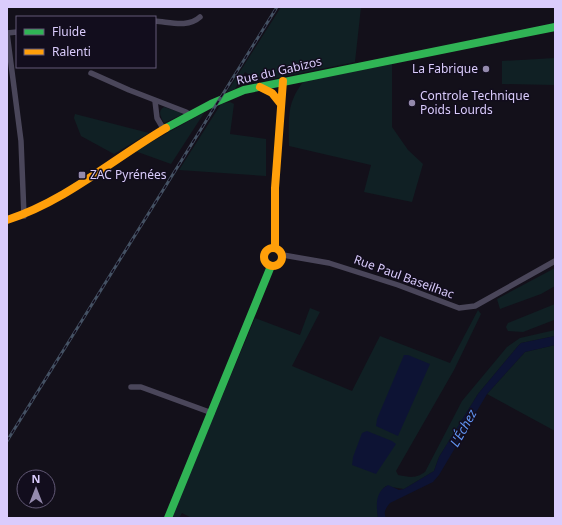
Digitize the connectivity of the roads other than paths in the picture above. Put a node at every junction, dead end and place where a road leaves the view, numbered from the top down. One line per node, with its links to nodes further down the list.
1 (200, 17): 2 (street)
2 (156, 21)
3 (555, 27): 6 (street, Rue du Gabizos)
4 (7, 33): 12 (street)
5 (91, 73): 8 (street)
6 (283, 81): 7 (street, Rue du Gabizos); 9 (street)
7 (259, 86): 9 (street); 10 (street, Rue du Gabizos)
8 (155, 101): 10 (street); 11 (street)
9 (280, 103): 14 (street)
10 (189, 114): 11 (street, Rue du Gabizos)
11 (164, 130): 12 (street, Rue du Gabizos)
12 (24, 216): 13 (street, Rue du Gabizos)
13 (7, 220)
14 (275, 248): 15 (street); 17 (street)
15 (283, 255): 16 (street, Rue Paul Baseilhac); 17 (street)
16 (555, 261)
17 (271, 266): 19 (street)
18 (131, 387): 19 (street)
19 (212, 413): 20 (street)
20 (168, 518)

